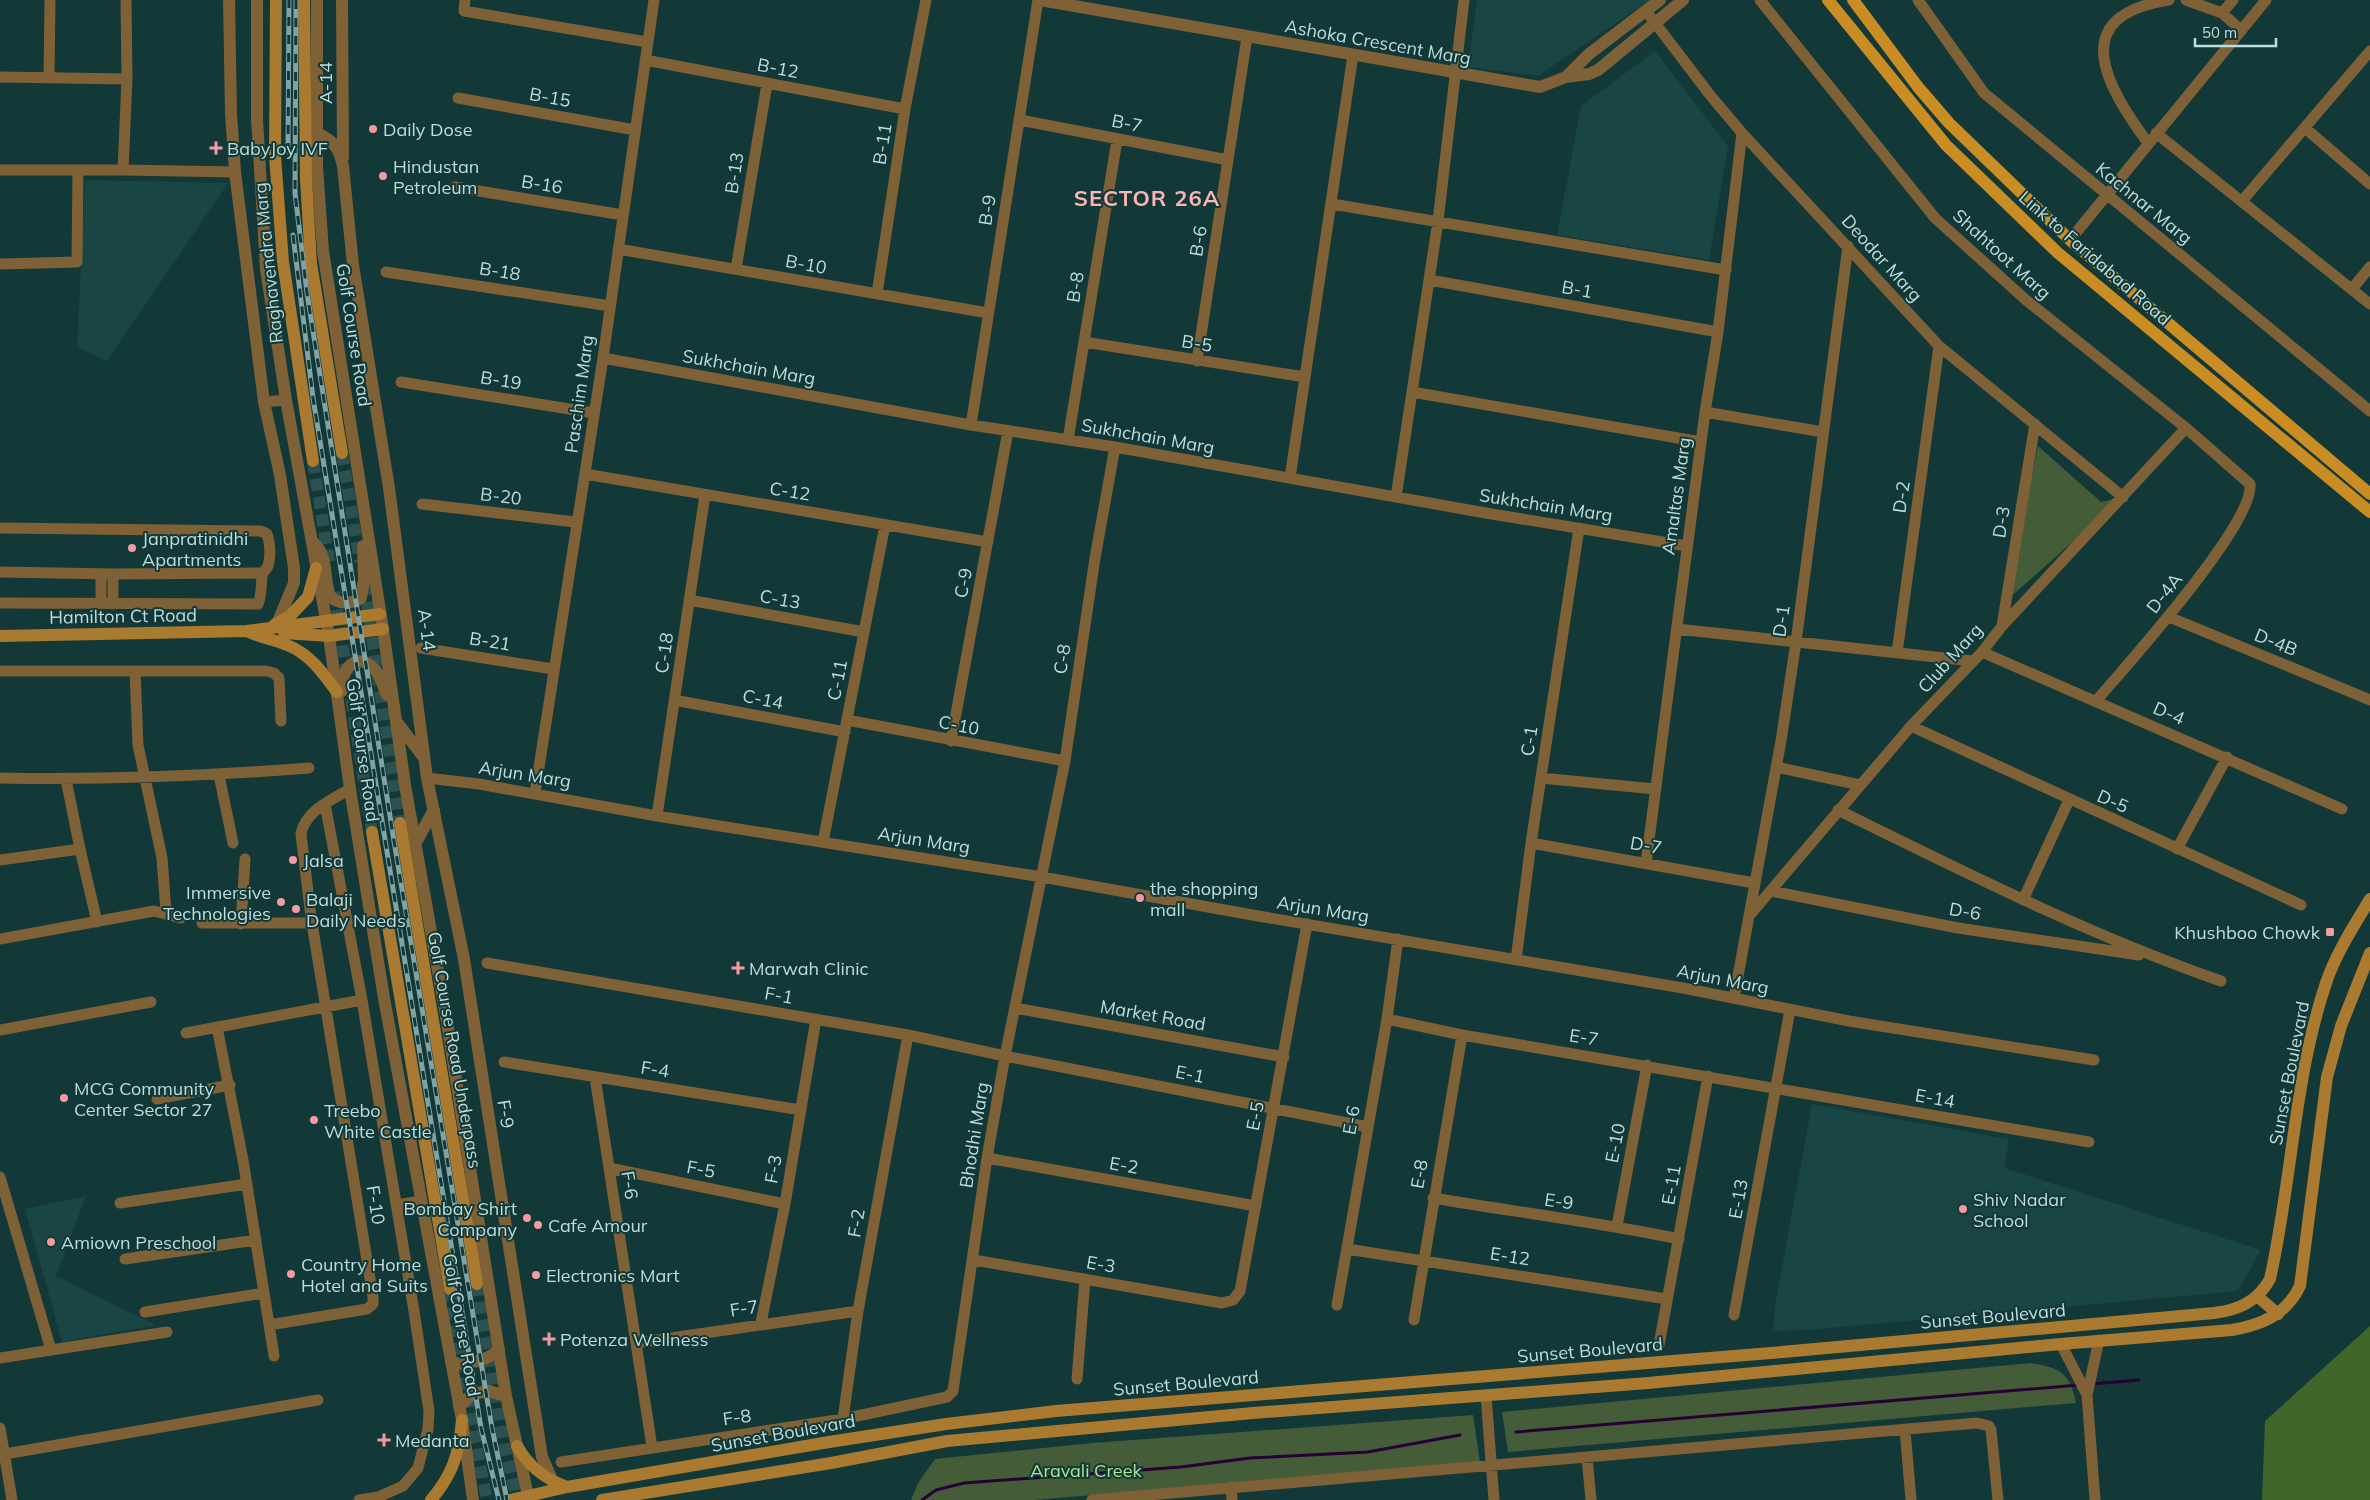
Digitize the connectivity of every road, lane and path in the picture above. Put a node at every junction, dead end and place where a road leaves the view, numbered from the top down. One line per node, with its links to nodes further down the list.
1 (50, 0): 35 (street)
2 (126, 0): 37 (street)
3 (229, 0): 54 (street)
4 (257, 0): 84 (street, Golf Course Road)
5 (276, 0): 98 (main road, Raghavendra Marg)
6 (304, 0): 97 (main road)
7 (317, 0): 44 (street, Golf Course Road)
8 (342, 0): 50 (street, A-14)
9 (654, 0): 29 (street, Paschim Marg)
10 (926, 0): 40 (street, B-11)
11 (1039, 0): 28 (street, Ashoka Crescent Marg); 41 (street, B-9)
12 (1464, 0): 33 (street)
13 (1660, 0): 24 (street)
14 (1683, 0): 26 (street, Ashoka Crescent Marg)
15 (1760, 0): 91 (street, Shahtoot Marg)
16 (1828, 0): 107 (main road, Link to Faridabad Road)
17 (1853, 0): 62 (main road, Link to Faridabad Road)
18 (2169, 0): 48 (street)
19 (2186, 0): 25 (street)
20 (2233, 0): 25 (street)
21 (2266, 0): 27 (street)
22 (1924, 2): 57 (street, Kachnar Marg)
23 (465, 5): 29 (street)
24 (1646, 11): 26 (street, Deodar Marg); 36 (street)
25 (2222, 13): 27 (street)
26 (1654, 23): 36 (street, Ashoka Crescent Marg); 45 (street, Deodar Marg)
27 (2241, 30): 46 (street)
28 (1247, 37): 31 (street, Ashoka Crescent Marg); 49 (street, B-6)
29 (647, 42): 32 (street, Paschim Marg)
30 (2370, 51): 42 (street)
31 (1353, 55): 33 (street, Ashoka Crescent Marg); 59 (street)
32 (645, 60): 38 (street, B-12); 43 (street, Paschim Marg)
33 (1456, 74): 36 (street, Ashoka Crescent Marg); 61 (street)
34 (0, 77): 35 (street)
35 (49, 77): 37 (street)
36 (1566, 77)
37 (127, 79): 53 (street)
38 (767, 84): 40 (street, B-12); 67 (street, B-13)
39 (458, 98): 43 (street, B-15)
40 (905, 109): 72 (street, B-11)
41 (1020, 120): 47 (street, B-7); 75 (street, B-9)
42 (2304, 128): 55 (street); 58 (street)
43 (634, 130): 60 (street, Paschim Marg)
44 (317, 133): 50 (street); 112 (street, Golf Course Road)
45 (1742, 133): 63 (street, Deodar Marg); 68 (street, Amaltas Marg)
46 (2156, 133): 48 (street); 58 (street)
47 (1117, 140): 49 (street, B-7); 77 (street, B-8)
48 (2148, 143): 57 (street)
49 (1228, 160): 80 (street, B-6)
50 (343, 166): 157 (street, A-14)
51 (0, 170): 52 (street)
52 (78, 170): 53 (street); 65 (street)
53 (124, 170): 54 (street)
54 (235, 172): 85 (street)
55 (2370, 184)
56 (455, 187): 60 (street, B-16)
57 (2106, 194): 62 (street); 86 (street, Kachnar Marg)
58 (2242, 201): 71 (street)
59 (1332, 204): 61 (street); 81 (street)
60 (623, 215): 64 (street, Paschim Marg)
61 (1438, 221): 68 (street); 70 (street)
62 (2070, 240): 101 (main road, Link to Faridabad Road)
63 (1848, 246): 78 (street, Deodar Marg); 93 (street, D-1)
64 (618, 249): 67 (street, B-10); 74 (street, Paschim Marg)
65 (0, 264)
66 (2370, 267): 71 (street)
67 (736, 269): 72 (street, B-10)
68 (1726, 270): 76 (street, Amaltas Marg)
69 (386, 272): 74 (street, B-18)
70 (1430, 280): 76 (street, B-1); 83 (street)
71 (2352, 289): 73 (street)
72 (877, 294): 75 (street, B-10)
73 (2370, 304)
74 (610, 306): 79 (street, Paschim Marg)
75 (988, 313): 90 (street, B-9)
76 (1718, 332): 87 (street, Amaltas Marg)
77 (1084, 342): 80 (street, B-5); 94 (street, B-8)
78 (1939, 346): 89 (street, Deodar Marg); 139 (street, D-2)
79 (602, 358): 88 (street, Paschim Marg); 90 (street, Sukhchain Marg)
80 (1197, 361): 81 (street, B-5)
81 (1304, 377): 100 (street)
82 (401, 382): 88 (street, B-19)
83 (1412, 392): 95 (street); 103 (street)
84 (286, 400): 85 (street); 113 (street, Golf Course Road)
85 (264, 402): 128 (street)
86 (2370, 410)
87 (1705, 412): 93 (street); 95 (street, Amaltas Marg)
88 (594, 413): 99 (street, Paschim Marg)
89 (2035, 424): 104 (street, Deodar Marg); 129 (street, D-3)
90 (971, 425): 92 (street, Sukhchain Marg)
91 (2186, 428): 104 (street, Club Marg); 105 (street, Shahtoot Marg)
92 (1008, 430): 94 (street, Sukhchain Marg); 114 (street, C-9)
93 (1823, 432): 136 (street, D-1)
94 (1068, 440): 96 (street, Sukhchain Marg)
95 (1701, 442): 115 (street, Amaltas Marg)
96 (1116, 447): 100 (street, Sukhchain Marg); 158 (street, C-8)
97 (342, 454)
98 (313, 460)
99 (585, 474): 102 (street, C-12); 108 (street, Paschim Marg)
100 (1290, 478): 103 (street, Sukhchain Marg)
101 (2370, 494)
102 (705, 495): 109 (street, C-12); 121 (street, C-18)
103 (1396, 497): 111 (street, Sukhchain Marg)
104 (2123, 497): 129 (street, Club Marg)
105 (2249, 499): 126 (street, D-4A)
106 (422, 504): 108 (street, B-20)
107 (2370, 512)
108 (576, 522): 141 (street, Paschim Marg)
109 (885, 525): 114 (street, C-12); 133 (street, C-11)
110 (0, 528): 118 (street)
111 (1579, 528): 115 (street, Sukhchain Marg); 165 (street, C-1)
112 (367, 532): 113 (street); 125 (street, Golf Course Road)
113 (311, 540): 116 (street, Golf Course Road)
114 (988, 542): 155 (street, C-9)
115 (1687, 546): 131 (street, Amaltas Marg)
116 (316, 568): 127 (street, Golf Course Road); 128 (main road)
117 (0, 572): 119 (street)
118 (262, 573): 120 (street); 124 (street)
119 (101, 574): 120 (street); 123 (street)
120 (113, 574): 124 (street)
121 (689, 600): 133 (street, C-13); 145 (street, C-18)
122 (0, 603): 123 (street)
123 (101, 604): 124 (street)
124 (113, 604)
125 (380, 614): 127 (main road, Hamilton Ct Road); 130 (street, Golf Course Road)
126 (2169, 617): 146 (street, D-4B); 147 (street, D-4A)
127 (326, 622): 132 (main road, Hamilton Ct Road); 135 (street, Golf Course Road)
128 (277, 624): 132 (main road)
129 (2002, 626): 138 (street, Club Marg)
130 (383, 628): 135 (main road, Hamilton Ct Road); 148 (street, Golf Course Road)
131 (1677, 629): 136 (street); 169 (street, Amaltas Marg)
132 (247, 630): 134 (main road, Hamilton Ct Road); 135 (main road, Hamilton Ct Road); 144 (main road)
133 (864, 632): 151 (street, C-11)
134 (0, 636)
135 (329, 636): 144 (street, Golf Course Road)
136 (1796, 642): 139 (street); 159 (street, D-1)
137 (420, 648): 141 (street, B-21)
138 (1982, 652): 140 (street, Club Marg); 147 (street, D-4)
139 (1897, 653): 140 (street)
140 (1973, 662): 153 (street, Club Marg)
141 (553, 670): 170 (street, Paschim Marg)
142 (0, 671): 143 (street)
143 (135, 671): 152 (street); 162 (street)
144 (337, 692): 149 (street, Golf Course Road)
145 (674, 700): 154 (street, C-14); 176 (street, C-18)
146 (2370, 700)
147 (2096, 701): 156 (street, D-4)
148 (393, 702): 149 (street); 150 (street, Golf Course Road)
149 (339, 710): 168 (street, Golf Course Road)
150 (396, 720): 157 (street); 182 (street, Golf Course Road)
151 (847, 720): 154 (street, C-11); 155 (street, C-10)
152 (281, 721)
153 (1911, 726): 167 (street, Club Marg); 171 (street, D-5)
154 (844, 732): 179 (street, C-11)
155 (951, 741): 158 (street, C-10)
156 (2227, 757): 173 (street, D-4); 184 (street)
157 (425, 759): 164 (street, A-14)
158 (1065, 761): 188 (street, C-8)
159 (1776, 767): 167 (street); 189 (street, D-1)
160 (309, 768): 161 (street)
161 (219, 775): 162 (street); 180 (street)
162 (144, 777): 166 (street); 194 (street)
163 (0, 778): 166 (street)
164 (427, 778): 170 (street, Arjun Marg); 174 (street, F-9)
165 (1541, 778): 169 (street); 181 (street, C-1)
166 (66, 779): 183 (street)
167 (1860, 785): 175 (street, Club Marg)
168 (350, 788): 172 (street); 241 (street, Golf Course Road)
169 (1656, 790): 187 (street, Amaltas Marg)
170 (535, 793): 176 (street, Arjun Marg)
171 (2069, 800): 184 (street, D-5); 192 (street)
172 (324, 804): 199 (street); 210 (street)
173 (2342, 809)
174 (434, 810): 182 (street); 301 (street, F-9)
175 (1838, 810): 190 (street, Club Marg); 192 (street, D-6)
176 (657, 816): 179 (street, Arjun Marg)
177 (400, 823): 254 (main road, Golf Course Road Underpass)
178 (372, 832): 255 (main road)
179 (823, 842): 188 (street, Arjun Marg)
180 (233, 843)
181 (1531, 843): 187 (street, D-7); 206 (street, C-1)
182 (415, 844): 273 (street, Golf Course Road)
183 (80, 849): 186 (street); 197 (street)
184 (2177, 849): 193 (street, D-5)
185 (245, 859): 200 (street)
186 (0, 860)
187 (1646, 863): 189 (street, D-7)
188 (1042, 876): 201 (street, Arjun Marg); 213 (street, Bhodhi Marg)
189 (1754, 883): 195 (street, D-1)
190 (1771, 891): 195 (street, Club Marg); 205 (street, D-6)
191 (2370, 899): 257 (main road, Sunset Boulevard)
192 (2023, 900): 205 (street, D-6)
193 (2301, 905)
194 (166, 912): 196 (street); 197 (street)
195 (1748, 917): 209 (street, D-1)
196 (181, 918)
197 (97, 922): 202 (street)
198 (202, 923): 200 (street)
199 (312, 923): 200 (street); 212 (street)
200 (241, 924)
201 (1307, 924): 203 (street, Arjun Marg); 223 (street, E-5)
202 (0, 939)
203 (1398, 939): 206 (street, Arjun Marg); 216 (street, E-6)
204 (2370, 953): 263 (main road, Sunset Boulevard)
205 (2155, 958): 208 (street, D-6)
206 (1516, 960): 209 (street, Arjun Marg)
207 (487, 963): 215 (street, F-1)
208 (2221, 981)
209 (1734, 998): 214 (street, Arjun Marg)
210 (362, 1000): 212 (street); 244 (street)
211 (151, 1002): 218 (street)
212 (326, 1006): 217 (street); 267 (street, F-10)
213 (1015, 1008): 222 (street, Bhodhi Marg); 223 (street, Market Road)
214 (1790, 1010): 224 (street, Arjun Marg); 230 (street, E-13)
215 (816, 1019): 220 (street, F-1); 233 (street, F-3)
216 (1387, 1019): 221 (street, E-7); 234 (street, E-6)
217 (217, 1027): 219 (street); 229 (street)
218 (0, 1030)
219 (186, 1032)
220 (908, 1034): 222 (street, F-1); 261 (street, F-2)
221 (1462, 1035): 226 (street, E-7); 240 (street, E-8)
222 (1005, 1056): 232 (street, E-1); 236 (street, Bhodhi Marg)
223 (1284, 1057): 232 (street, E-5)
224 (2094, 1060)
225 (504, 1062): 228 (street, F-4)
226 (1647, 1066): 227 (street, E-7); 246 (street, E-10)
227 (1708, 1076): 230 (street, E-7); 247 (street, E-11)
228 (596, 1077): 233 (street, F-4); 237 (street, F-6)
229 (230, 1085): 231 (street); 239 (street)
230 (1776, 1089): 235 (street, E-14); 264 (street, E-13)
231 (157, 1099)
232 (1275, 1108): 234 (street, E-1); 245 (street, E-5)
233 (801, 1110): 243 (street, F-3)
234 (1368, 1127): 249 (street, E-6)
235 (2089, 1142)
236 (987, 1158): 245 (street, E-2); 251 (street, Bhodhi Marg)
237 (609, 1168): 243 (street, F-5); 270 (street, F-6)
238 (0, 1177): 274 (street)
239 (247, 1184): 242 (street); 248 (street)
240 (1433, 1198): 246 (street, E-9); 252 (street, E-8)
241 (421, 1201): 244 (street); 277 (street, Golf Course Road)
242 (120, 1203)
243 (785, 1204): 266 (street, F-3)
244 (397, 1205): 308 (street)
245 (1256, 1206): 259 (street, E-5)
246 (1617, 1226): 247 (street, E-9)
247 (1679, 1239): 258 (street, E-11)
248 (256, 1240): 250 (street); 256 (street)
249 (1347, 1249): 252 (street, E-12); 260 (street, E-6)
250 (125, 1259)
251 (974, 1260): 253 (street, E-3); 285 (street, Bhodhi Marg)
252 (1422, 1260): 258 (street, E-12); 265 (street, E-8)
253 (1085, 1279): 259 (street, E-3); 279 (street)
254 (477, 1284)
255 (450, 1289)
256 (264, 1293): 262 (street); 267 (street)
257 (2257, 1296): 263 (main road); 278 (main road, Sunset Boulevard)
258 (1667, 1299): 272 (street, E-11)
259 (1222, 1303)
260 (1337, 1306)
261 (858, 1311): 266 (street, F-7); 289 (street, F-2)
262 (145, 1312)
263 (2278, 1314): 269 (main road, Sunset Boulevard)
264 (1734, 1315)
265 (1414, 1320)
266 (761, 1323): 270 (street, F-7)
267 (269, 1324): 275 (street)
268 (167, 1332): 274 (street)
269 (2099, 1340): 271 (main road, Sunset Boulevard); 280 (street)
270 (636, 1343): 295 (street, F-6)
271 (2061, 1344): 280 (street); 281 (main road, Sunset Boulevard)
272 (1659, 1345)
273 (499, 1349): 277 (street); 284 (street, Golf Course Road)
274 (51, 1350): 276 (street)
275 (274, 1356)
276 (0, 1358)
277 (451, 1362): 287 (street, Golf Course Road)
278 (1527, 1373): 281 (main road); 282 (main road, Sunset Boulevard)
279 (1077, 1379)
280 (2087, 1389): 320 (street)
281 (1528, 1392): 283 (main road, Sunset Boulevard)
282 (1252, 1395): 288 (main road); 293 (main road, Sunset Boulevard)
283 (1486, 1395): 288 (main road, Sunset Boulevard); 300 (street)
284 (506, 1396): 287 (street); 294 (street, Golf Course Road)
285 (947, 1397): 289 (street, F-8)
286 (318, 1400): 296 (street)
287 (459, 1407): 290 (street, Golf Course Road)
288 (1253, 1413): 299 (main road, Sunset Boulevard)
289 (843, 1419): 295 (street, F-8)
290 (462, 1420): 309 (main road); 310 (street, Golf Course Road)
291 (0, 1428): 296 (street)
292 (1905, 1430): 297 (street); 318 (street); 319 (street)
293 (829, 1442): 299 (main road); 302 (main road, Sunset Boulevard)
294 (517, 1446): 301 (main road); 306 (street, Golf Course Road)
295 (652, 1447): 298 (street, F-8)
296 (5, 1454): 307 (street)
297 (1587, 1457): 300 (street); 317 (street)
298 (561, 1462)
299 (831, 1463): 304 (main road, Sunset Boulevard)
300 (1490, 1466): 303 (street); 316 (street)
301 (553, 1482): 302 (main road)
302 (568, 1487): 306 (main road, Sunset Boulevard)
303 (1231, 1487): 305 (street); 315 (street)
304 (632, 1495): 312 (main road, Sunset Boulevard); 313 (main road)
305 (1139, 1498): 314 (street)
306 (529, 1499): 311 (main road, Sunset Boulevard)
307 (12, 1500)
308 (360, 1500)
309 (431, 1500)
310 (473, 1500)
311 (510, 1500)
312 (602, 1500)
313 (620, 1500)
314 (1092, 1500)
315 (1232, 1500)
316 (1494, 1500)
317 (1591, 1500)
318 (1911, 1500)
319 (1998, 1500)
320 (2094, 1500)

